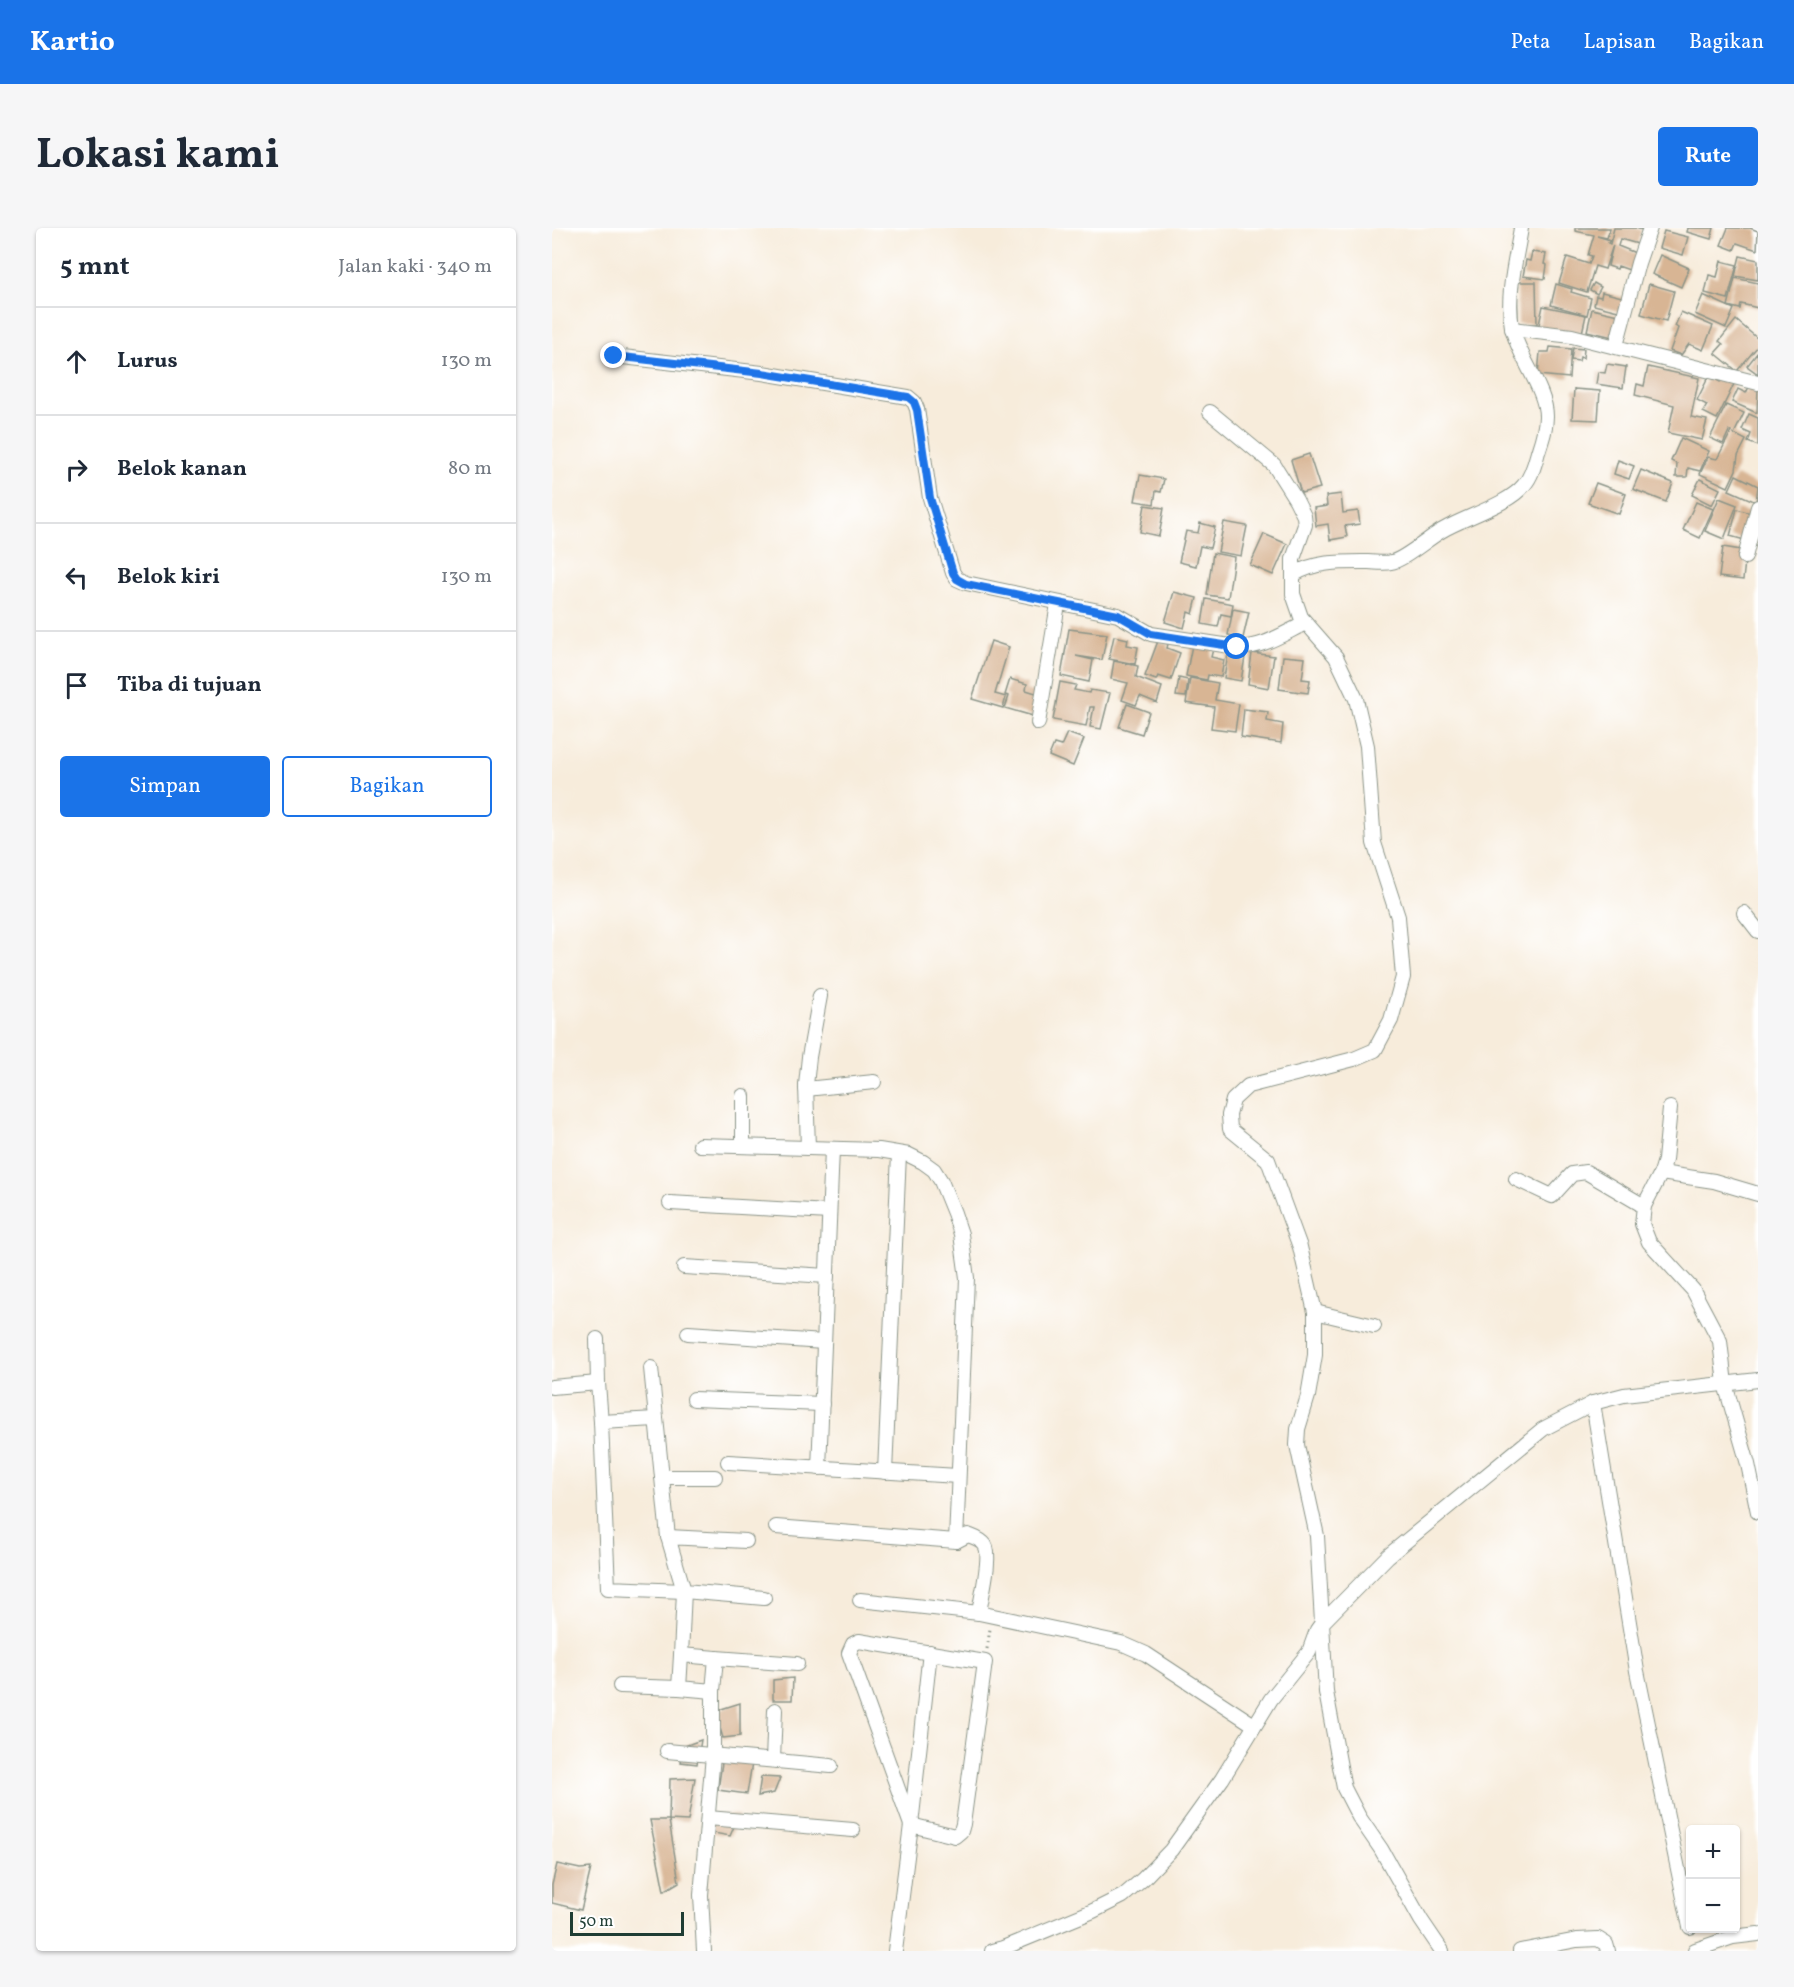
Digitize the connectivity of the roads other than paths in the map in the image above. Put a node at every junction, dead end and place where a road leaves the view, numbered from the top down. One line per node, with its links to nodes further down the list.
1 (1521, 228): 3 (street)
2 (1650, 228): 4 (street)
3 (1512, 329): 4 (street); 10 (street)
4 (1616, 346): 6 (street)
5 (614, 356): 11 (street)
6 (1758, 383)
7 (1210, 412): 10 (street)
8 (1758, 507): 9 (street)
9 (1745, 557)
10 (1293, 575): 12 (street)
11 (1058, 604): 12 (street); 13 (street)
12 (1306, 623): 34 (street)
13 (1038, 723)
14 (1744, 913): 15 (street)
15 (1758, 931)
16 (820, 996): 18 (street)
17 (874, 1082): 18 (street)
18 (806, 1089): 23 (street)
19 (743, 1096): 22 (street)
20 (1670, 1108): 26 (street)
21 (700, 1145): 22 (street)
22 (743, 1146): 23 (street)
23 (808, 1148): 24 (street)
24 (832, 1149): 25 (street); 31 (street)
25 (899, 1154): 51 (street); 52 (street)
26 (1661, 1173): 28 (street); 30 (street)
27 (1516, 1179): 30 (street)
28 (1758, 1194)
29 (670, 1203): 31 (street)
30 (1644, 1206): 42 (street)
31 (829, 1212): 33 (street)
32 (684, 1267): 33 (street)
33 (827, 1276): 38 (street)
34 (1315, 1311): 35 (street); 64 (street)
35 (1374, 1326)
36 (688, 1333): 38 (street)
37 (597, 1339): 41 (street)
38 (824, 1342): 46 (street)
39 (651, 1368): 47 (street)
40 (1758, 1380): 42 (street)
41 (598, 1383): 43 (street); 48 (street)
42 (1725, 1384): 45 (street); 55 (street)
43 (552, 1388)
44 (694, 1400): 46 (street)
45 (1593, 1403): 64 (street); 81 (street)
46 (822, 1404): 50 (street)
47 (656, 1419): 48 (street); 53 (street)
48 (601, 1422): 60 (street)
49 (728, 1462): 50 (street)
50 (819, 1468): 51 (street)
51 (885, 1472): 52 (street)
52 (958, 1476): 59 (street)
53 (662, 1477): 54 (street); 57 (street)
54 (715, 1477)
55 (1758, 1512)
56 (776, 1527): 59 (street)
57 (668, 1537): 58 (street); 60 (street)
58 (746, 1541)
59 (956, 1541): 63 (street)
60 (684, 1591): 61 (street); 66 (street)
61 (764, 1598)
62 (860, 1600): 63 (street)
63 (986, 1614): 73 (street)
64 (1319, 1626): 73 (street); 88 (street)
65 (930, 1652): 79 (street); 79 (street); 79 (street)
66 (681, 1655): 67 (street); 70 (street)
67 (716, 1658): 68 (street); 71 (street)
68 (797, 1664)
69 (620, 1686): 70 (street)
70 (679, 1688): 71 (street)
71 (713, 1691): 75 (street)
72 (775, 1710): 76 (street)
73 (1254, 1725): 87 (street)
74 (667, 1751): 75 (street)
75 (713, 1755): 76 (street); 78 (street)
76 (773, 1760): 77 (street)
77 (831, 1766)
78 (708, 1818): 80 (street); 85 (street)
79 (911, 1826): 86 (street)
80 (854, 1830)
81 (1686, 1905)
82 (1692, 1933): 84 (street)
83 (1758, 1934): 84 (street)
84 (1696, 1950)
85 (704, 1951)
86 (895, 1951)
87 (992, 1951)
88 (1442, 1951)
89 (1520, 1951): 90 (street)
90 (1608, 1951)

